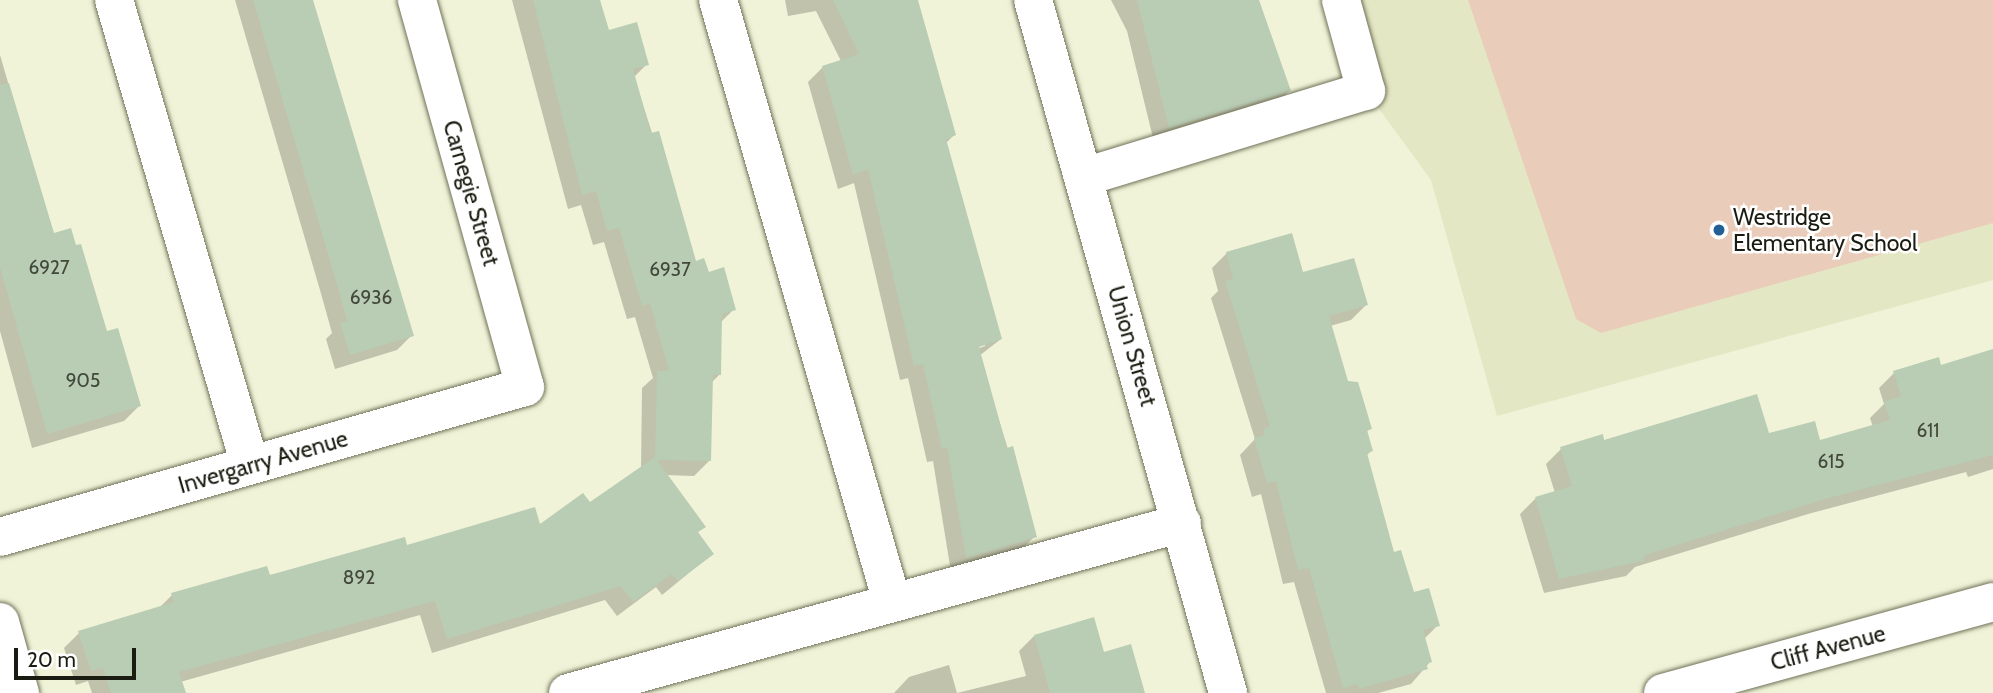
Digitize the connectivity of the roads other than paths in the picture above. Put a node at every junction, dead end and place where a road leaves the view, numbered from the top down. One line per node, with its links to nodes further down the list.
1 (114, 0): 8 (street)
2 (417, 0): 7 (street, Carnegie Street)
3 (718, 0): 11 (street)
4 (1033, 0): 6 (street, Union Street)
5 (1341, 0): 6 (street)
6 (1084, 177): 9 (street, Union Street)
7 (525, 387): 8 (street, Invergarry Avenue)
8 (250, 465): 10 (street, Invergarry Avenue)
9 (1182, 523): 11 (street); 16 (street, Union Street)
10 (0, 537)
11 (892, 602): 15 (street)
12 (1993, 602): 17 (street, Cliff Avenue)
13 (0, 622): 14 (street)
14 (20, 693)
15 (568, 693)
16 (1228, 693)
17 (1663, 693)

